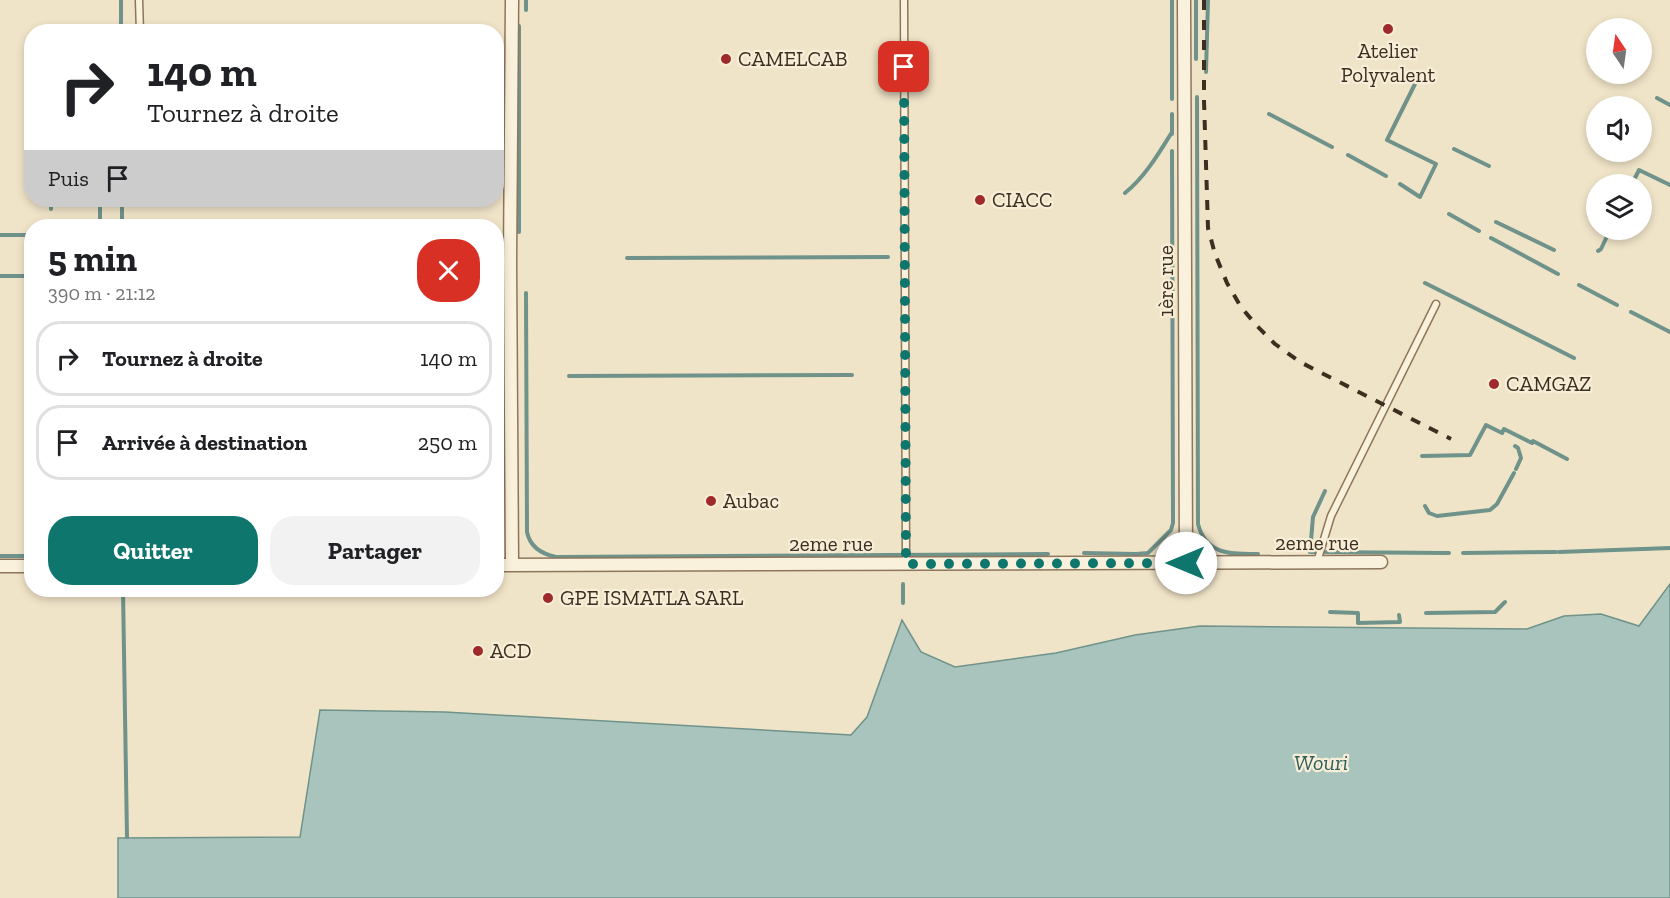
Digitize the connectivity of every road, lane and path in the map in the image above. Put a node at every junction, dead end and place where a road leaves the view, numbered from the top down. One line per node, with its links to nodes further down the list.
1 (140, 0): 5 (lane)
2 (512, 0): 11 (street)
3 (904, 0): 12 (lane)
4 (1184, 0): 9 (street, 1ère rue)
5 (140, 24)
6 (1436, 304): 7 (lane)
7 (1317, 562): 8 (street, 2eme rue); 9 (street, 2eme rue)
8 (1382, 562)
9 (1186, 563): 12 (street, 2eme rue)
10 (504, 564): 11 (street, 2eme rue)
11 (512, 564): 12 (street, 2eme rue)
12 (906, 564)
13 (0, 566): 14 (street)
14 (24, 566)

